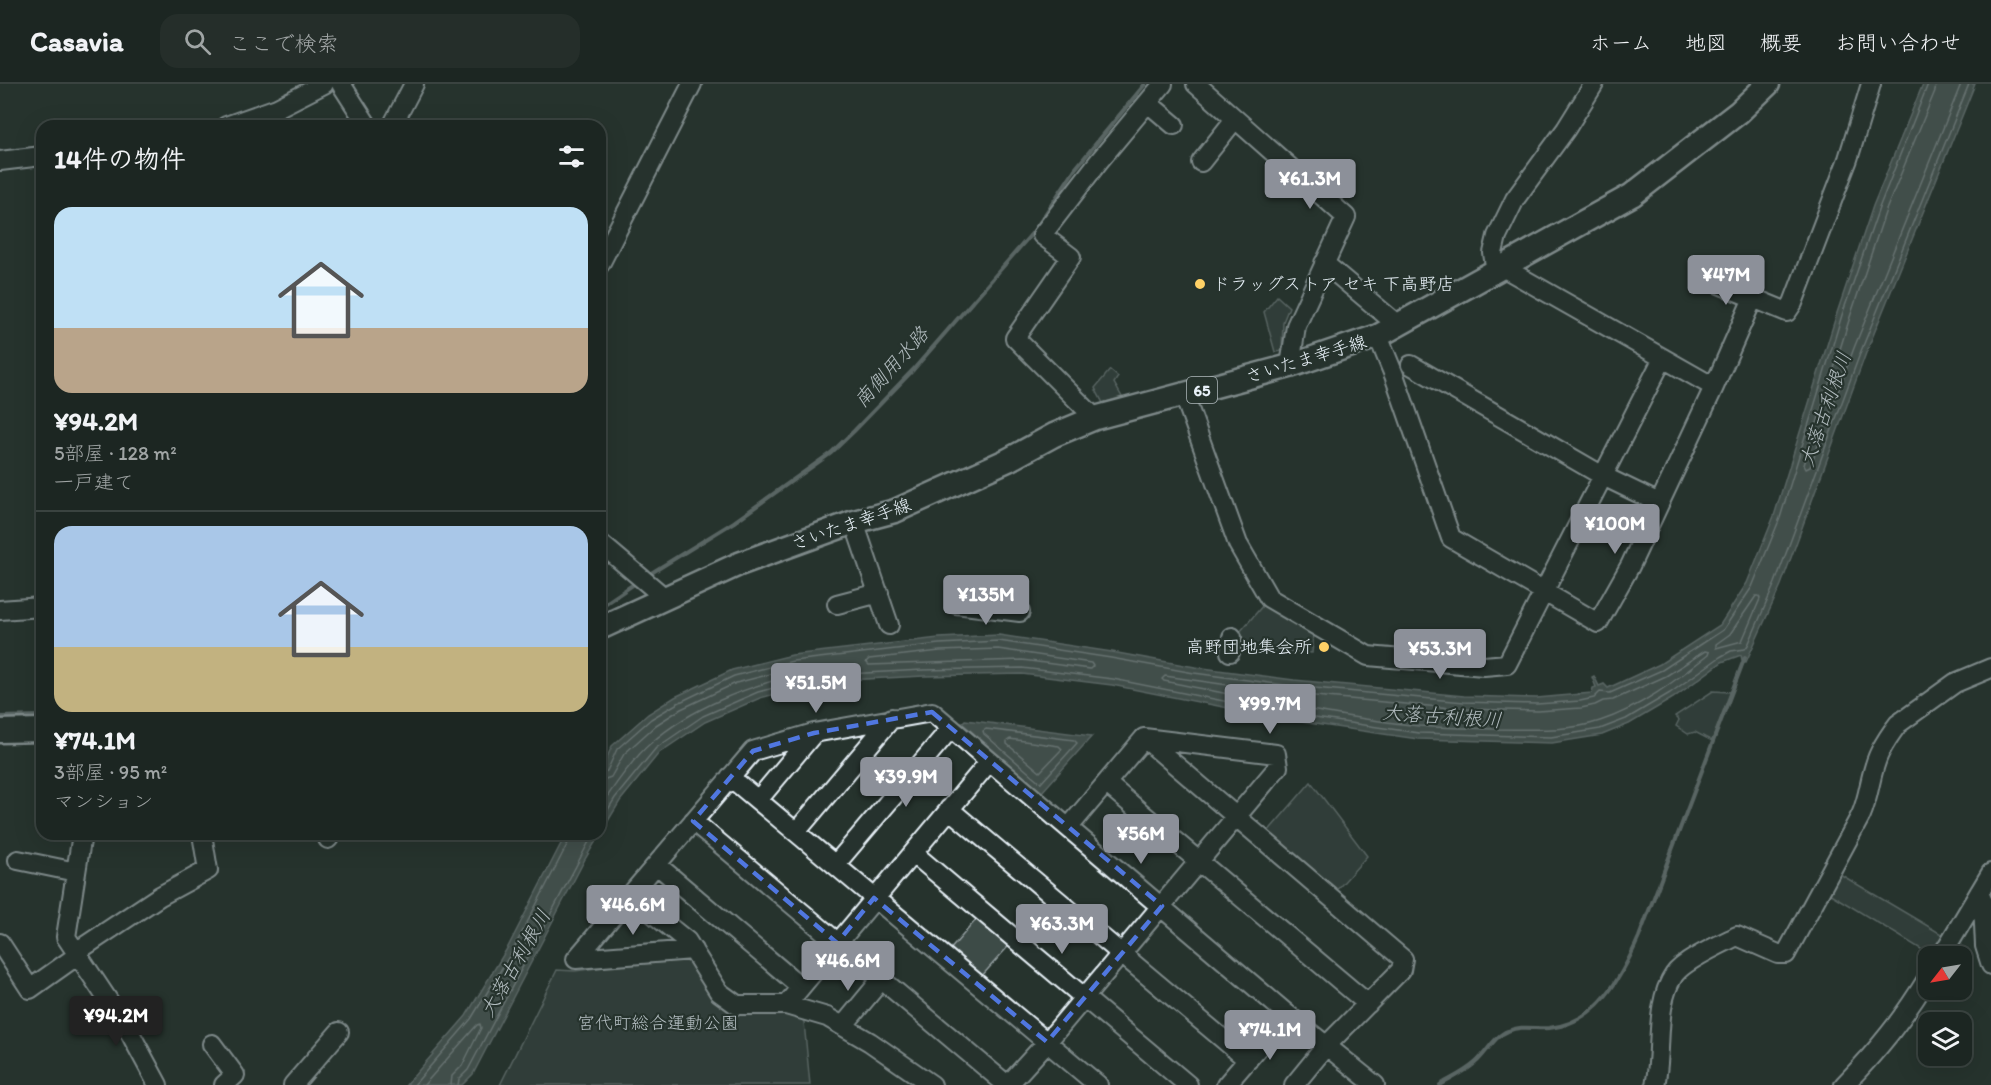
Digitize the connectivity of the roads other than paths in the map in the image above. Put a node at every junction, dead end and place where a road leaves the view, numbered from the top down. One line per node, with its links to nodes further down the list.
1 (324, 84): 12 (street)
2 (341, 84): 13 (street)
3 (414, 84): 14 (street)
4 (692, 84): 19 (street)
5 (1163, 84): 10 (street)
6 (1196, 84): 11 (street)
7 (1594, 84): 21 (street)
8 (1768, 84): 21 (main road, さいたま幸手線 / 65)
9 (1871, 84): 23 (street)
10 (1148, 103): 15 (street); 31 (street)
11 (1235, 119): 18 (street); 20 (street)
12 (243, 120)
13 (364, 120)
14 (395, 120)
15 (1174, 125)
16 (36, 156): 17 (street)
17 (0, 158)
18 (1201, 162)
19 (606, 252)
20 (1324, 263): 24 (street); 28 (street)
21 (1500, 270): 24 (main road, さいたま幸手線 / 65); 26 (street)
22 (1712, 281): 23 (street)
23 (1753, 298): 29 (street)
24 (1399, 326): 25 (main road, さいたま幸手線 / 65)
25 (1378, 336): 28 (main road, さいたま幸手線 / 65); 36 (street)
26 (1663, 358): 29 (street); 32 (street)
27 (1411, 365): 32 (street)
28 (1290, 366): 30 (main road, さいたま幸手線 / 65)
29 (1714, 387): 33 (street)
30 (1184, 395): 31 (main road, さいたま幸手線 / 65); 36 (street)
31 (1095, 418): 34 (main road, さいたま幸手線 / 65)
32 (1603, 476): 33 (street); 36 (street)
33 (1659, 503): 36 (street)
34 (854, 522): 37 (street); 38 (main road, さいたま幸手線 / 65)
35 (606, 548): 38 (street)
36 (1544, 592)
37 (879, 593): 39 (street); 45 (street)
38 (665, 598): 44 (main road, さいたま幸手線 / 65)
39 (837, 604)
40 (956, 604): 43 (street)
41 (36, 607): 42 (street)
42 (0, 610)
43 (1020, 612)
44 (606, 625)
45 (889, 626)
46 (1991, 668): 105 (street)
47 (892, 718): 48 (street); 51 (street); 61 (street)
48 (951, 728): 53 (street); 68 (street)
49 (36, 730): 50 (main road)
50 (0, 731)
51 (814, 733): 54 (street); 56 (street)
52 (1144, 738): 55 (street); 58 (street); 58 (street)
53 (989, 762): 57 (street); 60 (street)
54 (730, 777): 56 (street); 59 (street)
55 (1106, 783): 60 (street); 66 (street)
56 (758, 801): 61 (street)
57 (949, 809): 64 (street); 80 (street)
58 (1236, 817): 66 (street); 86 (street)
59 (693, 821): 67 (street); 76 (street)
60 (1069, 827): 74 (street)
61 (796, 832): 68 (street)
62 (81, 840): 69 (street)
63 (203, 840): 79 (street)
64 (913, 853): 73 (street); 85 (street)
65 (18, 860): 69 (street)
66 (1199, 862): 74 (street); 86 (street)
67 (657, 865): 72 (street); 83 (street)
68 (835, 865): 73 (street)
69 (76, 872): 79 (street)
70 (1991, 873): 71 (street)
71 (1979, 893): 77 (street); 81 (street)
72 (631, 896): 78 (street); 78 (street)
73 (874, 898): 76 (street); 91 (street)
74 (1162, 906): 80 (street); 88 (street)
75 (0, 943): 79 (street)
76 (837, 943): 82 (street); 83 (street)
77 (1948, 946)
78 (693, 950): 87 (street)
79 (77, 954): 96 (street)
80 (1122, 954): 85 (street); 94 (street)
81 (1991, 965)
82 (881, 980): 89 (street); 100 (street)
83 (801, 987): 87 (street)
84 (1918, 995): 106 (street)
85 (1085, 998): 91 (street); 101 (street)
86 (1368, 1004): 93 (street)
87 (786, 1005): 89 (street)
88 (1287, 1014): 93 (street); 94 (street)
89 (843, 1026): 99 (street)
90 (339, 1032): 98 (street)
91 (1047, 1042): 95 (street); 100 (street)
92 (212, 1044): 97 (street)
93 (1326, 1046): 103 (street); 104 (street)
94 (1248, 1060): 102 (street)
95 (1096, 1084)
96 (158, 1085)
97 (224, 1085)
98 (293, 1085)
99 (932, 1085)
100 (1008, 1085)
101 (1188, 1085)
102 (1226, 1085)
103 (1294, 1085)
104 (1375, 1085)
105 (1655, 1085)
106 (1844, 1085)

